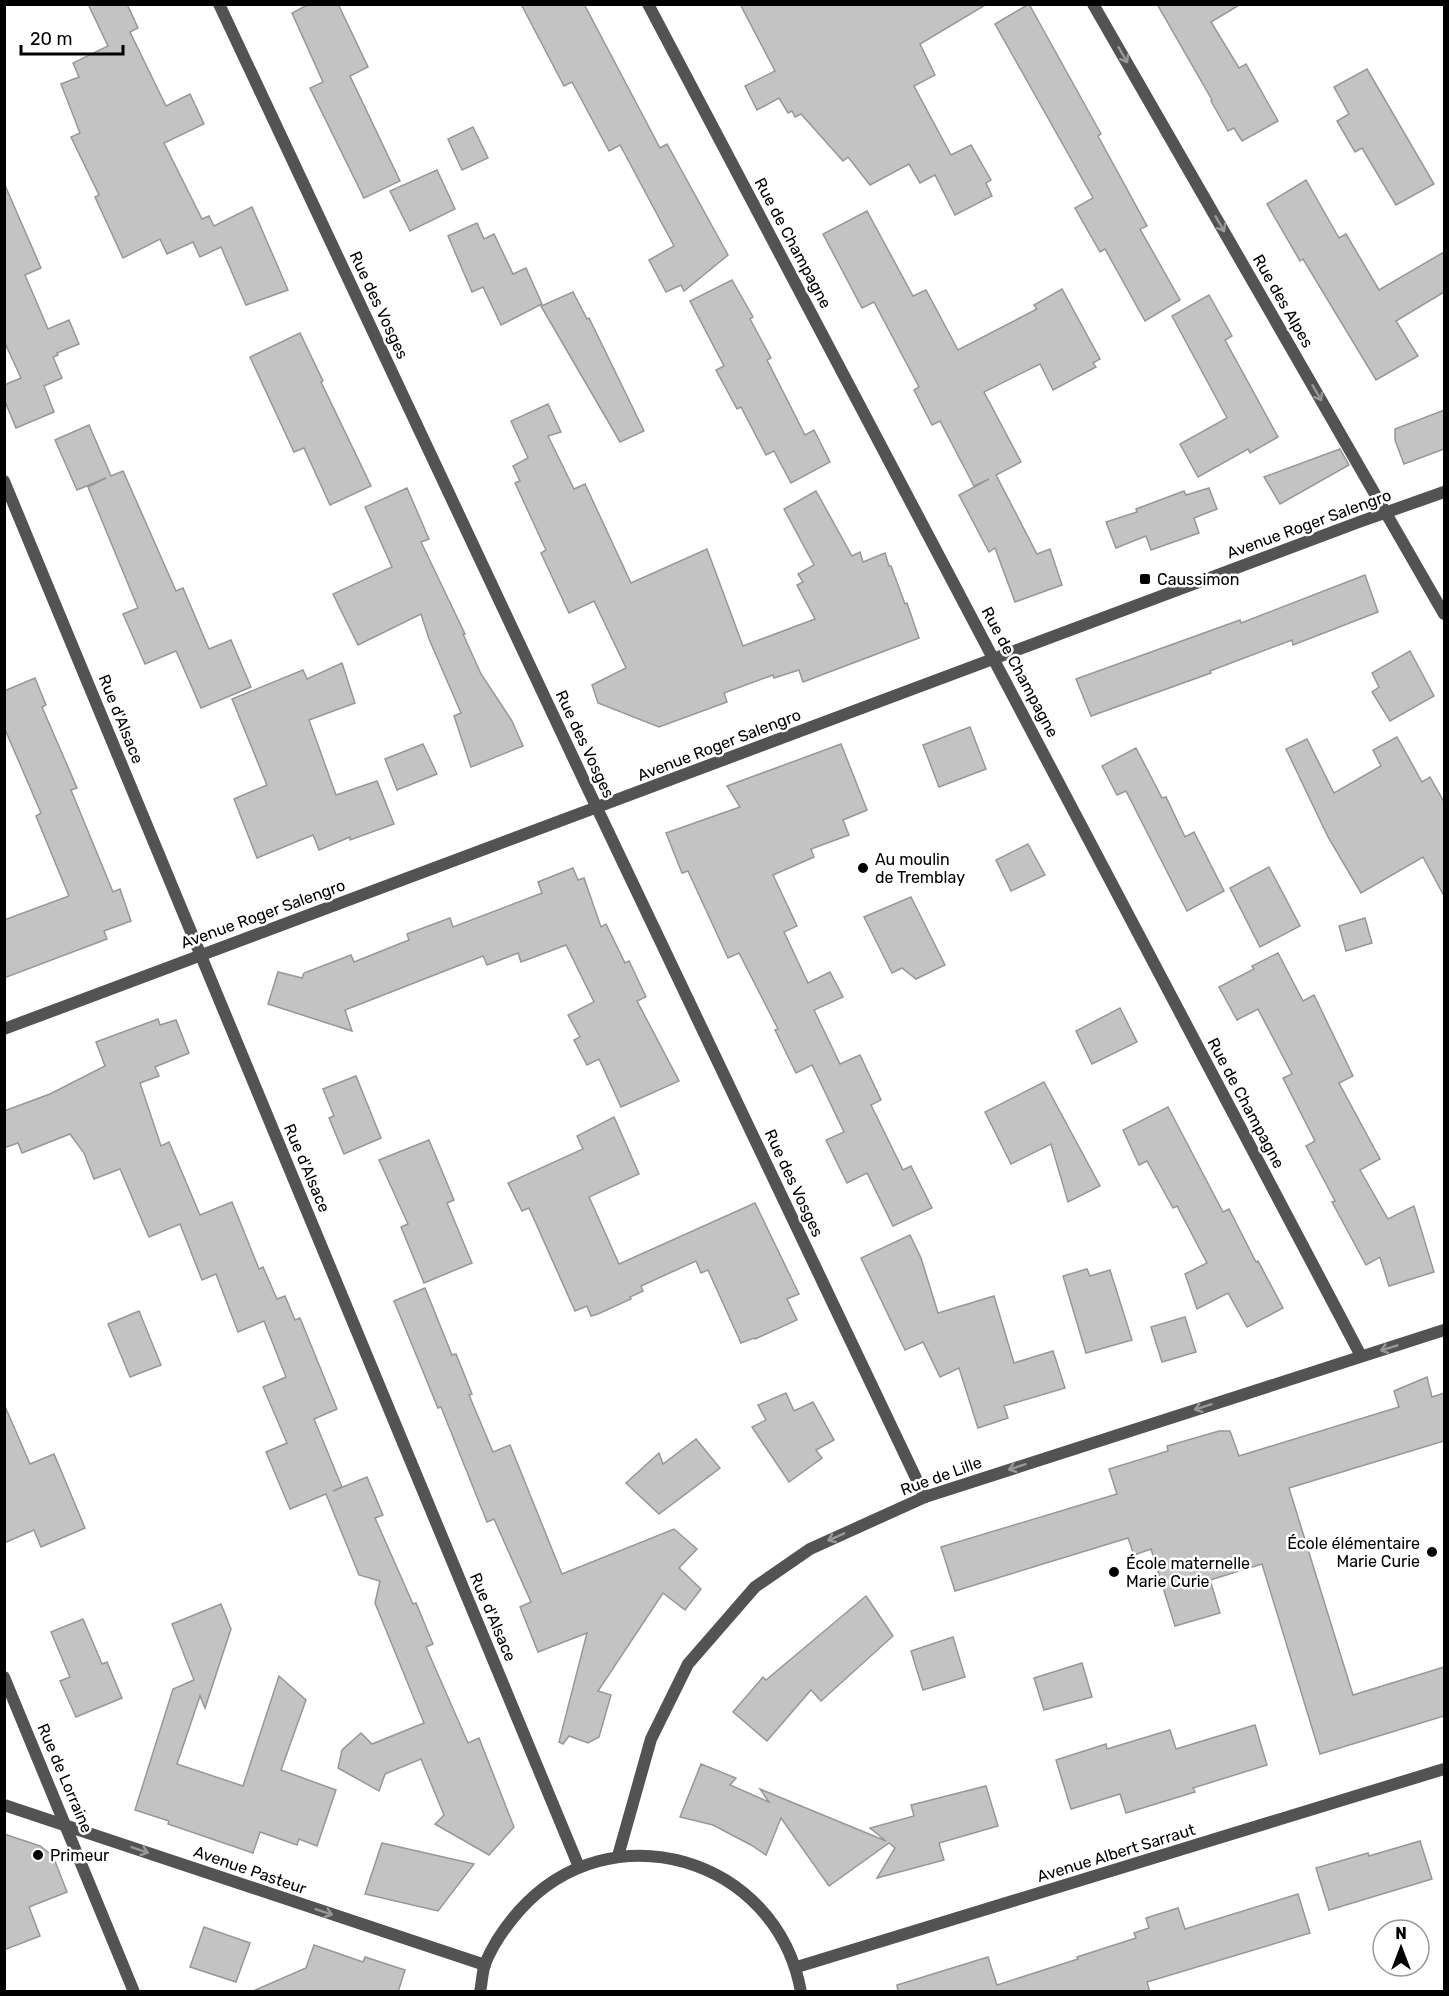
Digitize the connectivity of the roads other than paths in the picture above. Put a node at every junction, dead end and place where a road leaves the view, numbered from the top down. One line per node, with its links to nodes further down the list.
1 (219, 4): 9 (street, Rue des Vosges)
2 (648, 4): 8 (street, Rue de Champagne)
3 (1093, 4): 6 (street, Rue des Alpes, one-way to 6)
4 (4, 481): 10 (street, Rue d'Alsace)
5 (1444, 492): 6 (street, Avenue Roger Salengro)
6 (1387, 513): 7 (street, Rue des Alpes); 8 (street, Avenue Roger Salengro)
7 (1444, 614)
8 (994, 659): 9 (street, Avenue Roger Salengro); 13 (street, Rue de Champagne)
9 (597, 808): 10 (street, Avenue Roger Salengro); 14 (street, Rue des Vosges)
10 (200, 954): 11 (street, Avenue Roger Salengro); 20 (street, Rue d'Alsace)
11 (4, 1029)
12 (1444, 1330): 13 (street, Rue de Lille, one-way to 13)
13 (1361, 1356): 14 (street, Rue de Lille, one-way to 14)
14 (925, 1497): 19 (street, Rue de Lille, one-way to 19)
15 (4, 1677): 18 (street, Rue de Lorraine)
16 (1444, 1769): 22 (street, Avenue Albert Sarraut)
17 (4, 1805): 18 (street, Avenue Pasteur)
18 (67, 1825): 21 (street, Avenue Pasteur, one-way to 21); 23 (street, Rue de Lorraine)
19 (618, 1857): 20 (street); 22 (street)
20 (579, 1867): 21 (street)
21 (485, 1965): 24 (street)
22 (796, 1967): 25 (street)
23 (134, 1992)
24 (480, 1992)
25 (801, 1992)

